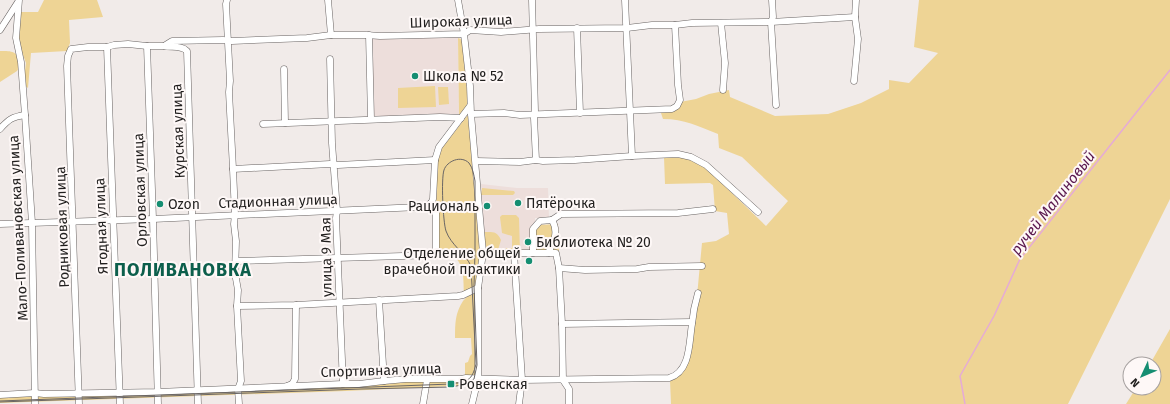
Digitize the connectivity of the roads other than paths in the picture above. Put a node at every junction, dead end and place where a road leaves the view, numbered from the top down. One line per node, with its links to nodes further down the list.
1 (227, 0): 20 (street)
2 (328, 0): 18 (street)
3 (458, 0): 17 (street)
4 (532, 0): 16 (street)
5 (624, 0): 14 (street)
6 (772, 0): 10 (street)
7 (856, 0): 9 (street)
8 (19, 1): 15 (street); 34 (street, Мало-Поливановская улица)
9 (856, 17): 10 (street, Широкая улица); 27 (street)
10 (771, 22): 11 (street, Широкая улица); 29 (street)
11 (721, 23): 12 (street, Широкая улица); 28 (street)
12 (675, 25): 14 (street, Широкая улица); 31 (street)
13 (577, 28): 14 (street, Широкая улица); 16 (street, Широкая улица); 32 (street)
14 (627, 28): 31 (street)
15 (0, 30)
16 (532, 30): 17 (street, Широкая улица); 35 (street)
17 (464, 34): 19 (street, Широкая улица); 30 (street)
18 (331, 35): 19 (street, Широкая улица); 20 (street, Широкая улица)
19 (370, 35): 37 (street)
20 (228, 40): 22 (street, Широкая улица); 47 (street)
21 (146, 46): 22 (street, Широкая улица); 23 (street, Широкая улица); 54 (street, Орловская улица)
22 (164, 46): 53 (street, Курская улица)
23 (107, 48): 24 (street, Широкая улица); 55 (street, Ягодная улица)
24 (70, 50): 57 (street, Родниковая улица)
25 (330, 58): 38 (street, улица 9 Мая)
26 (284, 69): 39 (street)
27 (854, 81)
28 (723, 90)
29 (776, 105)
30 (470, 106): 33 (street); 36 (street)
31 (630, 111): 32 (street); 42 (street)
32 (580, 113): 35 (street)
33 (471, 114): 35 (street); 45 (street)
34 (25, 115): 41 (street); 58 (street, Мало-Поливановская улица)
35 (534, 115): 44 (street)
36 (461, 118): 37 (street); 43 (street)
37 (371, 119): 38 (street)
38 (332, 121): 39 (street); 46 (street, улица 9 Мая)
39 (285, 123): 40 (street)
40 (264, 124)
41 (0, 129)
42 (632, 156): 44 (street); 51 (street)
43 (435, 160): 46 (street); 48 (street)
44 (536, 160): 45 (street)
45 (476, 161): 60 (street)
46 (334, 164): 47 (street); 50 (street, улица 9 Мая)
47 (233, 169): 52 (street)
48 (433, 201): 50 (street, Стадионная улица); 64 (street)
49 (713, 209): 56 (street)
50 (337, 211): 52 (street, Стадионная улица); 64 (street, улица 9 Мая)
51 (758, 212)
52 (235, 214): 53 (street, Стадионная улица); 65 (street)
53 (193, 217): 54 (street, Стадионная улица); 84 (street, Курская улица)
54 (153, 219): 55 (street, Стадионная улица); 86 (street, Орловская улица)
55 (113, 220): 57 (street, Стадионная улица); 85 (street, Ягодная улица)
56 (552, 220): 62 (street); 63 (street)
57 (73, 221): 58 (street, Стадионная улица); 88 (street, Родниковая улица)
58 (32, 223): 59 (street, Стадионная улица); 87 (street, Мало-Поливановская улица)
59 (0, 224)
60 (483, 253): 61 (street); 68 (street)
61 (514, 253): 63 (street); 78 (street)
62 (548, 253): 63 (street); 67 (street)
63 (533, 254)
64 (338, 258): 65 (street); 71 (street, улица 9 Мая)
65 (236, 261): 73 (street)
66 (702, 266): 67 (street)
67 (559, 268): 75 (street)
68 (478, 288): 70 (street); 76 (street)
69 (698, 293): 74 (street, Спортивная улица)
70 (379, 300): 71 (street); 80 (street)
71 (339, 302): 72 (street); 81 (street, улица 9 Мая)
72 (296, 305): 73 (street); 82 (street)
73 (237, 306): 83 (street)
74 (692, 322): 75 (street); 79 (street, Спортивная улица)
75 (562, 324): 79 (street)
76 (478, 379): 77 (street, Спортивная улица); 78 (street, Спортивная улица); 97 (street)
77 (427, 380): 80 (street, Спортивная улица); 96 (street)
78 (522, 380): 79 (street, Спортивная улица); 98 (street)
79 (563, 380): 99 (street)
80 (384, 381): 81 (street, Спортивная улица)
81 (343, 384): 82 (street, Спортивная улица)
82 (287, 386): 83 (street, Спортивная улица)
83 (238, 389): 84 (street, Спортивная улица); 95 (street)
84 (198, 390): 86 (street, Спортивная улица); 94 (street, Курская улица)
85 (119, 392): 86 (street, Спортивная улица); 88 (street, Спортивная улица); 92 (street, Ягодная улица)
86 (158, 392): 93 (street, Орловская улица)
87 (35, 393): 88 (street, Спортивная улица); 89 (street, Спортивная улица); 90 (street, Мало-Поливановская улица)
88 (79, 393): 91 (street, Родниковая улица)
89 (0, 394)
90 (36, 404)
91 (79, 404)
92 (120, 404)
93 (158, 404)
94 (198, 404)
95 (239, 404)
96 (423, 404)
97 (472, 404)
98 (519, 404)
99 (569, 404)

